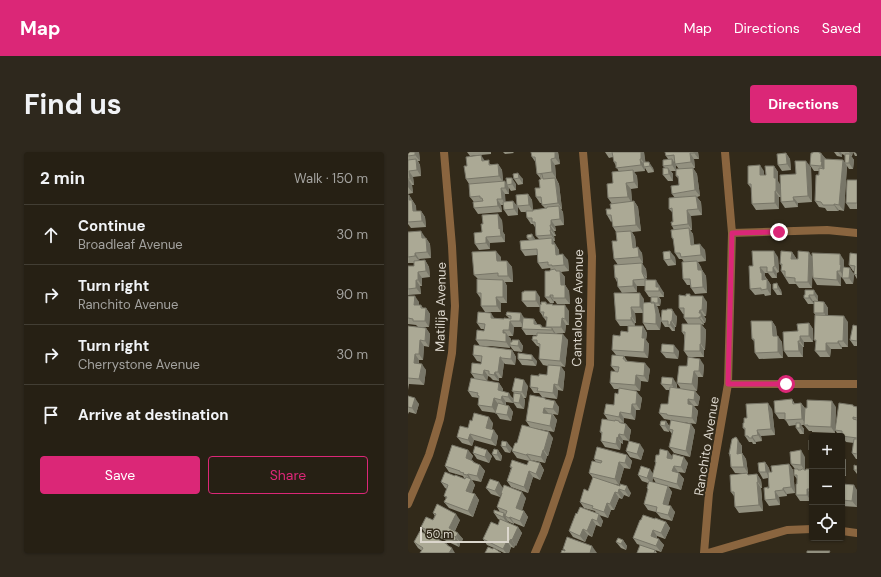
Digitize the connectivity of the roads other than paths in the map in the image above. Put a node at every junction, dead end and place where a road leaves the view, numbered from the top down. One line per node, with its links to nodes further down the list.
1 (444, 152): 8 (street, Matilija Avenue)
2 (583, 152): 12 (street, Cantaloupe Avenue)
3 (725, 152): 4 (street, Ranchito Avenue)
4 (732, 233): 5 (street); 6 (street, Ranchito Avenue)
5 (857, 233)
6 (728, 384): 7 (street); 13 (street, Ranchito Avenue)
7 (857, 384)
8 (408, 504)
9 (809, 529): 14 (street)
10 (845, 531): 11 (street)
11 (857, 533)
12 (535, 553)
13 (704, 553)
14 (708, 553)

